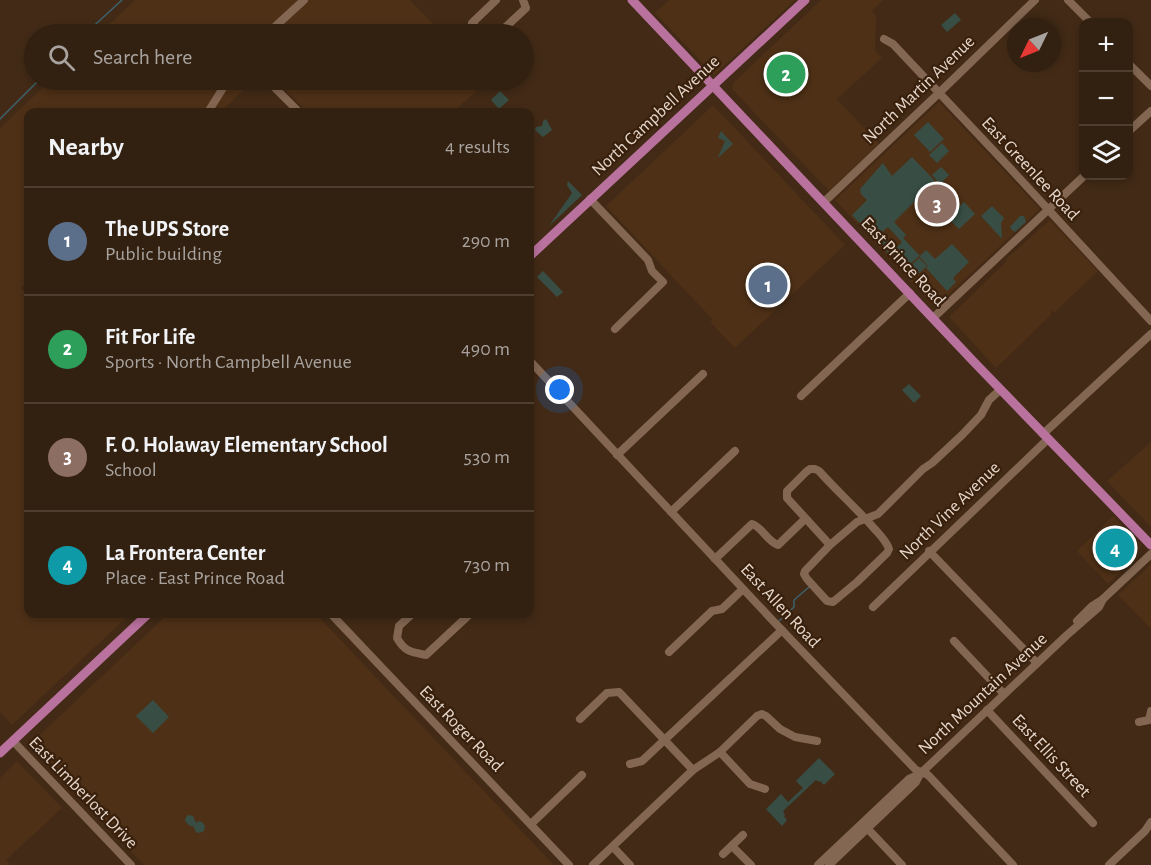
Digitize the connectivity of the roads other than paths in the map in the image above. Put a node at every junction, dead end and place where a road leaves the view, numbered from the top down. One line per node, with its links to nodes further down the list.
1 (304, 0): 9 (street)
2 (496, 0): 10 (street)
3 (523, 0): 11 (street)
4 (632, 0): 14 (main road, East Prince Road)
5 (805, 0): 14 (main road, North Campbell Avenue)
6 (1035, 0): 18 (street, North Martin Avenue)
7 (1068, 0): 8 (street)
8 (1086, 18)
9 (278, 24)
10 (473, 24)
11 (509, 24)
12 (884, 39): 18 (street, East Greenlee Road)
13 (1133, 68): 15 (street)
14 (713, 86): 24 (main road, North Campbell Avenue); 25 (main road, East Prince Road)
15 (1151, 86)
16 (222, 90): 19 (street)
17 (277, 90): 20 (street)
18 (939, 93): 25 (street, North Martin Avenue); 26 (street, East Greenlee Road)
19 (210, 108)
20 (294, 108)
21 (1151, 111): 22 (street)
22 (1133, 127)
23 (1080, 180): 26 (street)
24 (590, 199): 27 (main road, North Campbell Avenue); 31 (street)
25 (824, 202): 28 (main road, East Prince Road)
26 (1048, 210): 29 (street); 30 (street, East Greenlee Road)
27 (534, 252)
28 (910, 293): 29 (main road, East Prince Road); 36 (street)
29 (933, 318): 35 (main road, East Prince Road)
30 (1151, 321)
31 (615, 329)
32 (1151, 334): 37 (street, North Vine Avenue)
33 (534, 365): 39 (street, East Allen Road)
34 (703, 374): 39 (street)
35 (1000, 390): 37 (main road, East Prince Road); 42 (street)
36 (801, 396)
37 (1045, 436): 44 (main road, East Prince Road); 45 (street, North Vine Avenue)
38 (735, 451): 40 (street)
39 (617, 455): 40 (street, East Allen Road)
40 (671, 512): 47 (street, East Allen Road)
41 (805, 519): 42 (street); 43 (street); 47 (street)
42 (866, 519): 43 (street); 43 (street)
43 (830, 545)
44 (1151, 545)
45 (929, 551): 49 (street, North Vine Avenue); 57 (street)
46 (1151, 554): 57 (street, North Mountain Avenue)
47 (715, 559): 48 (street, East Allen Road)
48 (743, 589): 54 (street, East Allen Road); 56 (street)
49 (873, 607)
50 (144, 618): 65 (main road)
51 (335, 618): 76 (street, East Roger Road)
52 (408, 618): 53 (street)
53 (466, 618)
54 (782, 630): 64 (street); 71 (street, East Allen Road)
55 (954, 641): 58 (street)
56 (669, 652)
57 (1037, 663): 58 (street, North Mountain Avenue)
58 (1004, 694): 59 (street, North Mountain Avenue)
59 (987, 710): 71 (street, North Mountain Avenue); 75 (street, East Ellis Street)
60 (1151, 711): 63 (street)
61 (580, 719): 64 (street)
62 (1139, 722): 63 (street)
63 (1150, 724)
64 (664, 739): 69 (street); 70 (street)
65 (13, 741): 68 (main road); 83 (street, East Limberlost Drive)
66 (817, 741): 67 (street)
67 (720, 752): 70 (street); 73 (street)
68 (0, 753)
69 (630, 764)
70 (693, 770): 81 (street)
71 (921, 773): 77 (street, North Mountain Avenue); 91 (street, East Allen Road)
72 (582, 775): 76 (street)
73 (765, 789)
74 (1151, 822): 78 (street)
75 (1093, 823)
76 (531, 824): 84 (street, East Roger Road)
77 (865, 826): 88 (street, North Mountain Avenue); 89 (street, North Mountain Avenue); 90 (street)
78 (1148, 834): 92 (street)
79 (743, 835): 80 (street)
80 (732, 846): 82 (street); 87 (street)
81 (613, 847): 85 (street); 86 (street)
82 (723, 854)
83 (131, 865)
84 (569, 865)
85 (593, 865)
86 (630, 865)
87 (751, 865)
88 (818, 865)
89 (829, 865)
90 (902, 865)
91 (1012, 865)
92 (1109, 865)

